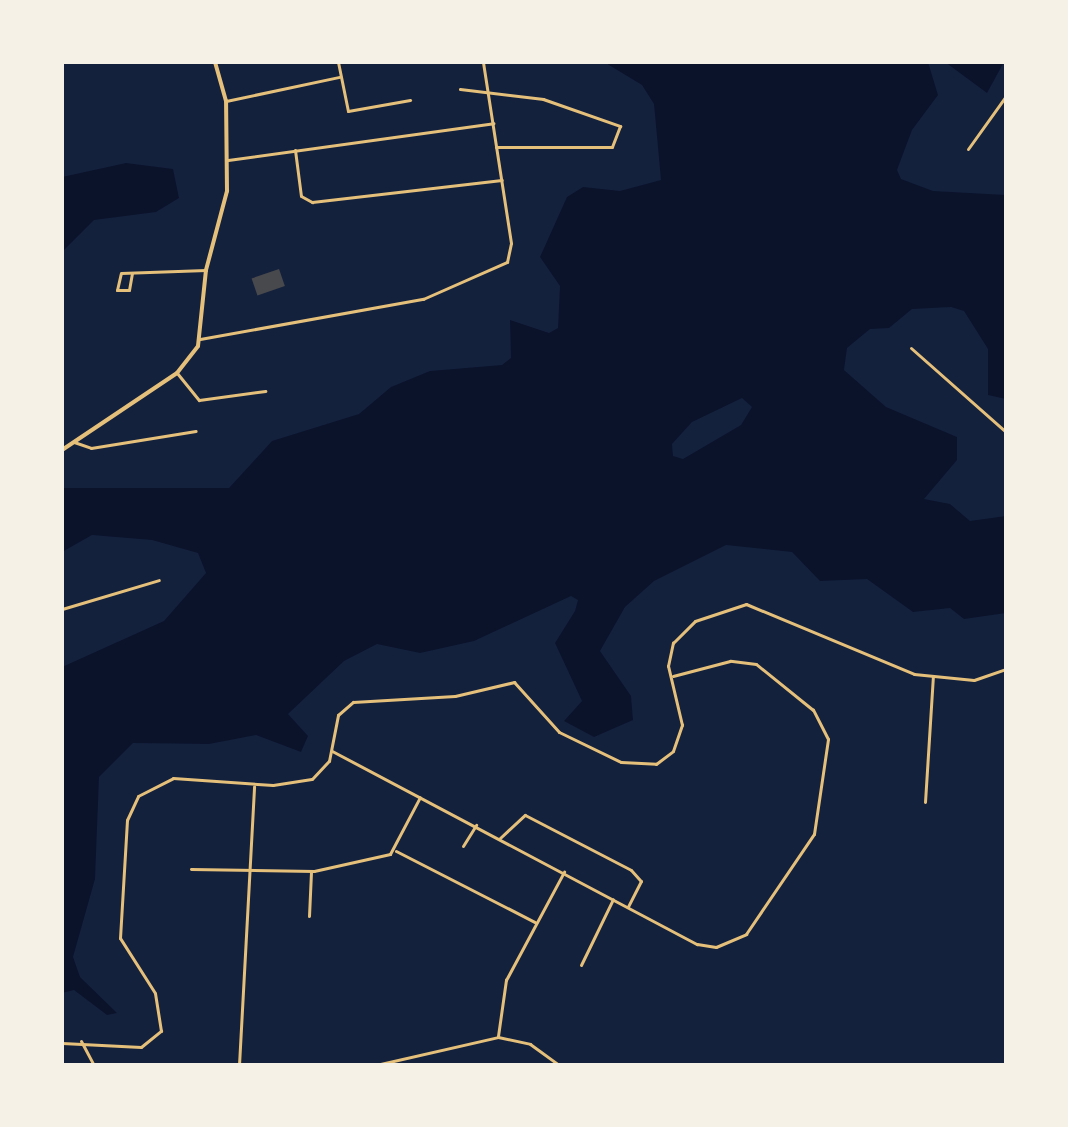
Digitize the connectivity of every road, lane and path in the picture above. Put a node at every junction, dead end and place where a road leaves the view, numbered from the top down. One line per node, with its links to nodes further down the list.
1 (215, 62): 9 (street)
2 (338, 62): 4 (street)
3 (483, 62): 5 (street)
4 (339, 77): 8 (street); 9 (street)
5 (487, 87): 6 (street); 10 (street); 11 (street)
6 (460, 89)
7 (1006, 96): 12 (street)
8 (410, 100)
9 (226, 101): 14 (street)
10 (493, 123): 11 (street); 13 (street)
11 (496, 147): 15 (street)
12 (970, 147)
13 (295, 150): 14 (street); 15 (street)
14 (228, 160): 16 (street)
15 (502, 180): 18 (street)
16 (206, 270): 17 (street); 18 (street)
17 (132, 273): 17 (street)
18 (200, 339): 20 (street)
19 (911, 348): 23 (street)
20 (177, 373): 21 (street); 24 (street)
21 (265, 391)
22 (196, 431): 24 (street)
23 (1006, 432)
24 (74, 442): 25 (street)
25 (62, 450)
26 (159, 580): 27 (street)
27 (62, 609)
28 (1006, 669): 30 (street)
29 (672, 676): 30 (street); 31 (street); 44 (street)
30 (933, 676): 34 (street)
31 (332, 751): 32 (street); 33 (street)
32 (254, 785): 40 (street); 49 (street)
33 (420, 797): 35 (street); 38 (street)
34 (925, 802)
35 (476, 825): 36 (street); 37 (street)
36 (500, 838): 42 (street); 44 (street)
37 (463, 846)
38 (396, 851): 41 (street); 46 (street)
39 (191, 869): 40 (street)
40 (253, 871): 41 (street); 52 (street)
41 (311, 871): 45 (street)
42 (564, 872): 43 (street); 46 (street)
43 (613, 899): 44 (street); 47 (street)
44 (628, 907)
45 (309, 916)
46 (536, 922): 48 (street)
47 (581, 965)
48 (498, 1037): 53 (street); 54 (street)
49 (81, 1041): 50 (street); 51 (street)
50 (62, 1043)
51 (94, 1065)
52 (239, 1065)
53 (376, 1065)
54 (559, 1065)

